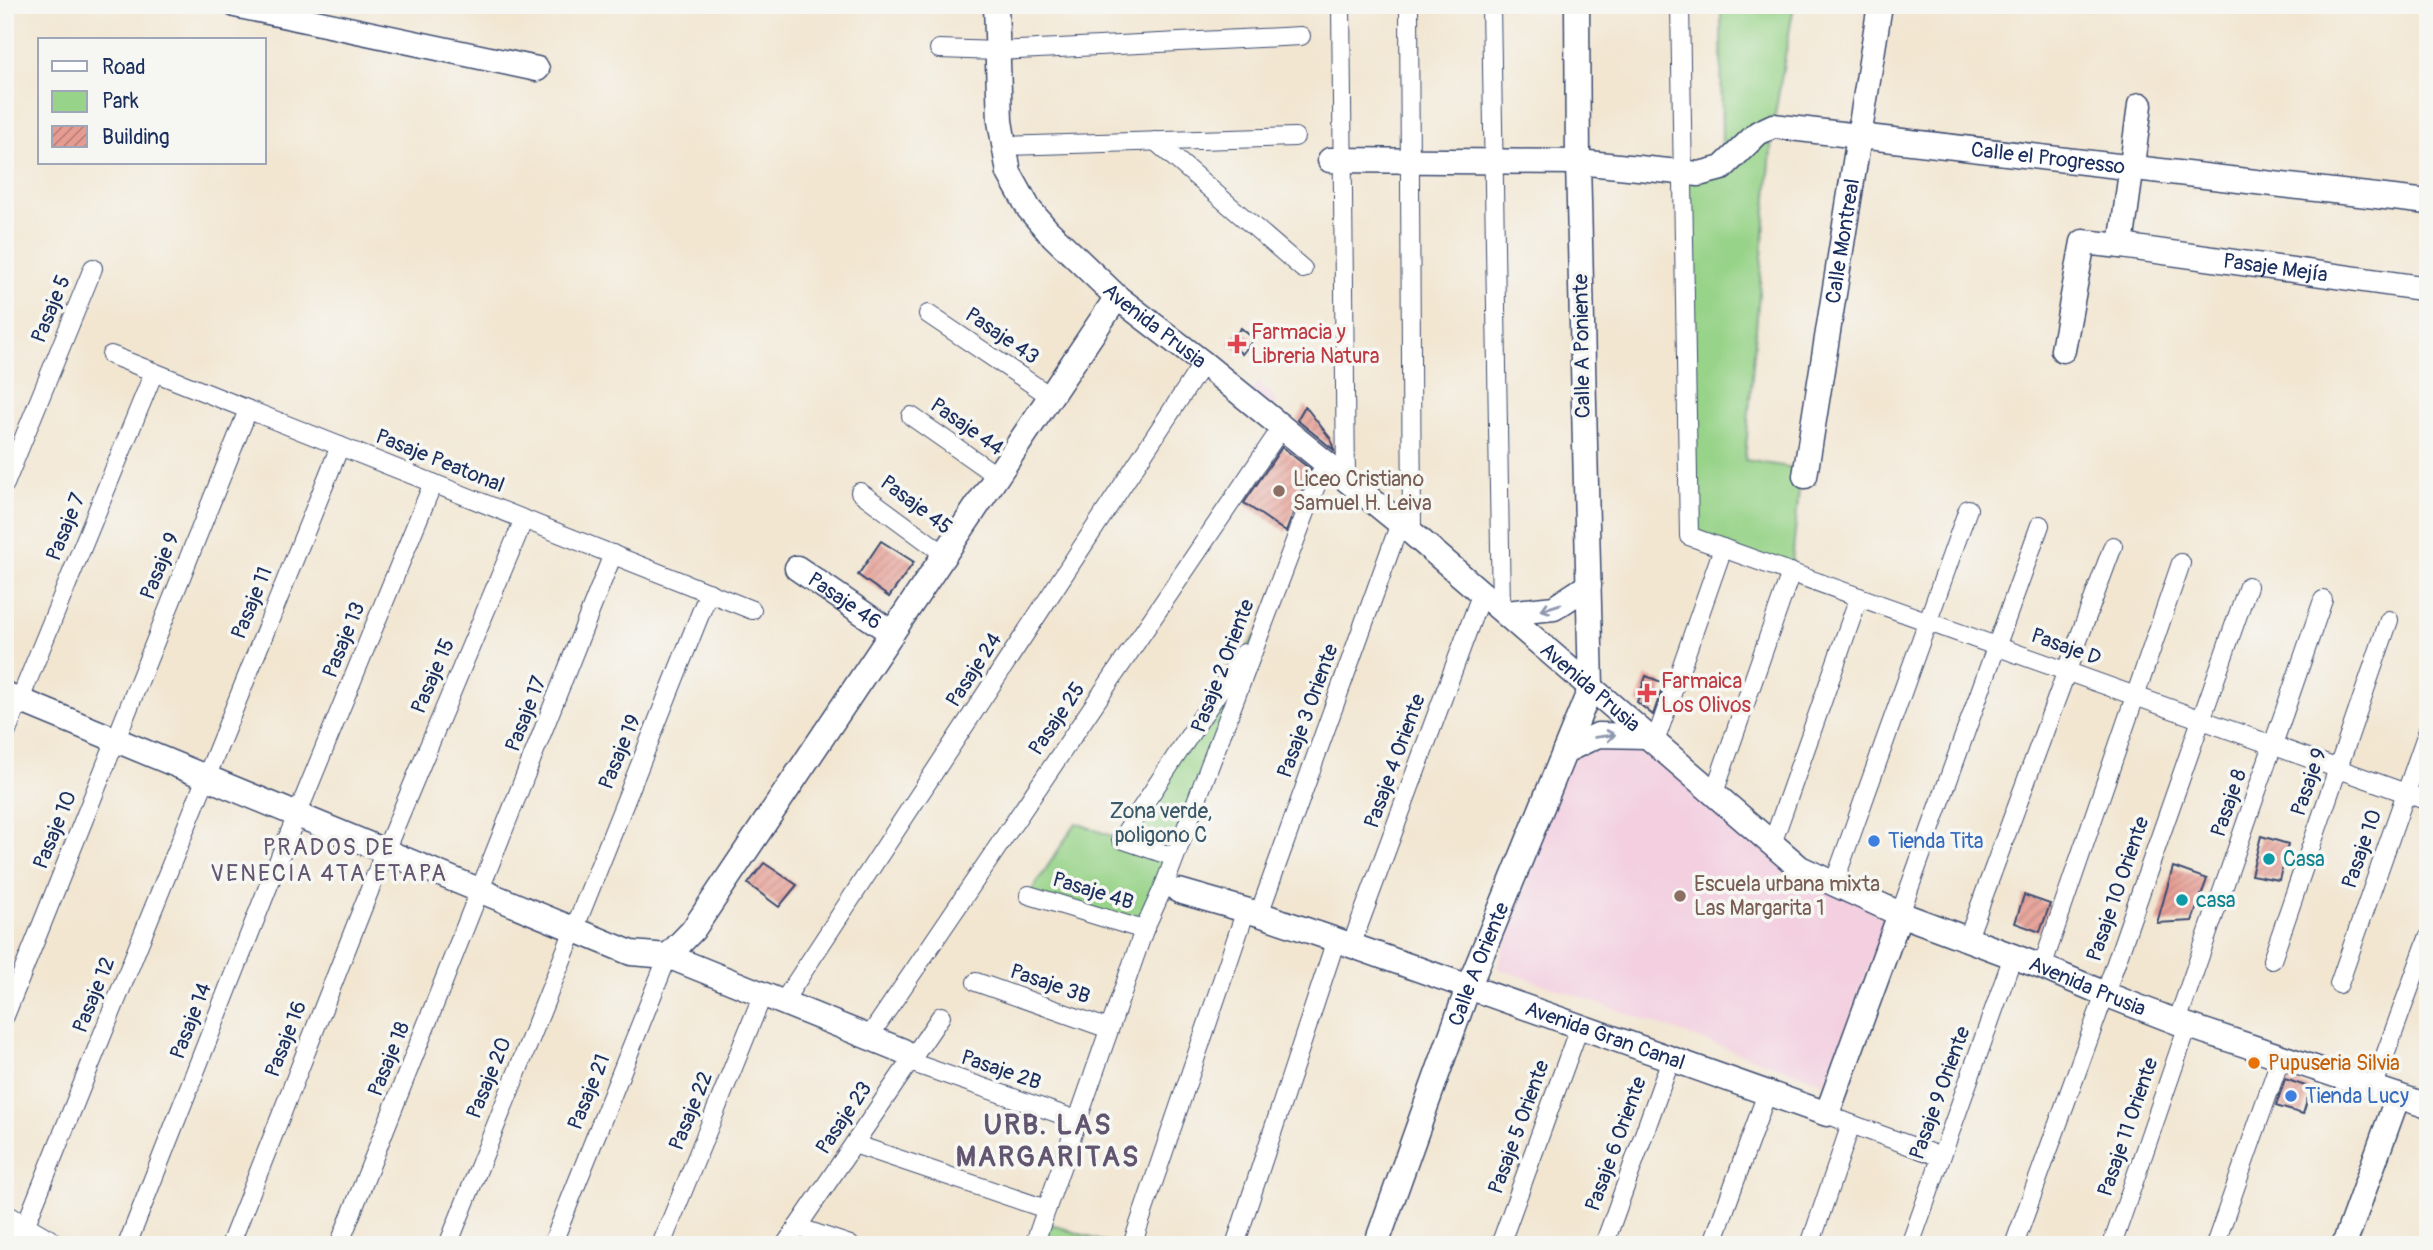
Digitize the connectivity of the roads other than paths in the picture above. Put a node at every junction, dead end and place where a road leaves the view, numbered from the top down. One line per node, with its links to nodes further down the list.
1 (235, 5): 12 (street)
2 (996, 5): 11 (street, Avenida Prusia)
3 (1341, 5): 18 (street)
4 (1409, 5): 19 (street)
5 (1491, 5): 20 (street)
6 (1577, 5): 21 (street, Calle A Poniente)
7 (1680, 5): 23 (street)
8 (1880, 5): 14 (street, Calle Montreal)
9 (1301, 36): 11 (street)
10 (939, 49): 11 (street)
11 (998, 51): 17 (street, Avenida Prusia)
12 (537, 69)
13 (2140, 105): 22 (street)
14 (1861, 135): 22 (street, Calle el Progresso); 23 (street, Calle el Progresso); 42 (street, Calle Montreal)
15 (1295, 137): 16 (street)
16 (1155, 141): 17 (street); 27 (street)
17 (1004, 146): 29 (street, Avenida Prusia)
18 (1336, 160): 19 (street, Calle el Progresso); 43 (street)
19 (1410, 161): 20 (street, Calle el Progresso); 50 (street)
20 (1494, 161): 21 (street, Calle el Progresso); 65 (street)
21 (1578, 162): 23 (street, Calle el Progresso); 58 (street, Calle A Poniente)
22 (2132, 167): 24 (street, Calle el Progresso); 25 (street)
23 (1683, 172): 52 (street, Pasaje D)
24 (2428, 202)
25 (2122, 246): 28 (street, Pasaje Mejía); 31 (street, Pasaje Mejía)
26 (93, 268): 45 (street, Pasaje 5)
27 (1303, 269)
28 (2428, 289)
29 (1117, 297): 33 (street, Avenida Prusia); 35 (street)
30 (928, 314): 35 (street, Pasaje 43)
31 (2063, 350)
32 (111, 355): 34 (street, Pasaje Peatonal)
33 (1203, 363): 38 (street, Avenida Prusia); 110 (street, Pasaje 24)
34 (154, 372): 36 (street, Pasaje Peatonal); 73 (street, Pasaje 7)
35 (1051, 396): 41 (street)
36 (248, 410): 39 (street, Pasaje Peatonal); 78 (street, Pasaje 9)
37 (911, 416): 41 (street, Pasaje 44)
38 (1282, 427): 40 (street, Avenida Prusia); 116 (street, Pasaje 25)
39 (340, 446): 44 (street, Pasaje Peatonal); 83 (street, Pasaje 11)
40 (1325, 462): 43 (street, Avenida Prusia); 68 (street, Pasaje 2 Oriente)
41 (997, 476): 54 (street)
42 (1805, 476)
43 (1346, 479): 50 (street, Avenida Prusia)
44 (433, 483): 48 (street, Pasaje Peatonal); 87 (street, Pasaje 13)
45 (5, 484)
46 (860, 492): 54 (street, Pasaje 45)
47 (1968, 509): 67 (street)
48 (524, 519): 53 (street, Pasaje Peatonal); 89 (street, Pasaje 15)
49 (2040, 525): 70 (street)
50 (1406, 528): 61 (street, Avenida Prusia); 95 (street, Pasaje 3 Oriente)
51 (2113, 546): 71 (street)
52 (1723, 548): 57 (street, Pasaje D); 79 (street)
53 (613, 554): 60 (street, Pasaje Peatonal); 93 (street, Pasaje 17)
54 (944, 555): 69 (street)
55 (2181, 563): 74 (street)
56 (797, 568): 69 (street, Pasaje 46)
57 (1791, 572): 62 (street, Pasaje D); 84 (street)
58 (1588, 585): 65 (street, one-way to 65); 72 (street, Calle A Poniente)
59 (2248, 586): 75 (street, Pasaje 10 Oriente)
60 (709, 592): 64 (street, Pasaje Peatonal); 97 (street, Pasaje 19)
61 (1482, 592): 65 (street, Avenida Prusia); 101 (street, Pasaje 4 Oriente)
62 (1859, 597): 67 (street, Pasaje D); 88 (street)
63 (2323, 600): 80 (street, Pasaje 8)
64 (752, 610)
65 (1504, 610): 72 (street, Avenida Prusia)
66 (2389, 620): 82 (street, Pasaje 9)
67 (1928, 621): 70 (street, Pasaje D); 91 (street)
68 (1263, 624): 90 (street, Pasaje 2 Oriente); 90 (street)
69 (892, 633): 102 (street)
70 (1997, 646): 71 (street, Pasaje D); 96 (street)
71 (2067, 671): 74 (street, Pasaje D); 100 (street)
72 (1591, 687): 79 (street, Avenida Prusia); 81 (street, Calle A Oriente)
73 (12, 696): 77 (street); 78 (street)
74 (2135, 696): 75 (street, Pasaje D); 105 (street)
75 (2202, 719): 80 (street, Pasaje D); 109 (street, Pasaje 10 Oriente)
76 (2428, 730): 85 (street, Pasaje 10)
77 (5, 736)
78 (115, 739): 83 (street); 111 (street, Pasaje 10)
79 (1651, 739): 81 (street, one-way to 79); 84 (street, Avenida Prusia)
80 (2273, 745): 82 (street, Pasaje D); 113 (street, Pasaje 8)
81 (1565, 751): 108 (street, Calle A Oriente)
82 (2337, 768): 85 (street, Pasaje D); 104 (street, Pasaje 9)
83 (206, 777): 87 (street); 131 (street, Pasaje 12)
84 (1714, 793): 88 (street, Avenida Prusia)
85 (2406, 793): 86 (street, Pasaje D); 107 (street, Pasaje 10)
86 (2428, 801)
87 (298, 815): 89 (street); 132 (street, Pasaje 14)
88 (1772, 844): 91 (street, Avenida Prusia)
89 (385, 851): 93 (street); 133 (street, Pasaje 16)
90 (1174, 857): 92 (street, Pasaje 2 Oriente)
91 (1834, 883): 96 (street, Avenida Prusia)
92 (1171, 888): 95 (street, Avenida Gran Canal); 98 (street, Pasaje 2 Oriente)
93 (481, 891): 97 (street); 134 (street, Pasaje 18)
94 (1029, 895): 98 (street, Pasaje 4B)
95 (1252, 912): 101 (street, Avenida Gran Canal); 141 (street, Pasaje 3 Oriente)
96 (1900, 914): 100 (street, Avenida Prusia); 124 (street)
97 (573, 929): 102 (street); 135 (street, Pasaje 20)
98 (1144, 930): 115 (street, Pasaje 2 Oriente)
99 (2428, 937): 120 (street)
100 (1968, 938): 103 (street, Avenida Prusia)
101 (1343, 943): 108 (street, Avenida Gran Canal); 142 (street, Pasaje 4 Oriente)
102 (668, 956): 110 (street); 136 (street, Pasaje 21)
103 (2013, 956): 105 (street, Avenida Prusia); 128 (street, Pasaje 9 Oriente)
104 (2272, 960)
105 (2042, 967): 109 (street, Avenida Prusia)
106 (976, 982): 115 (street, Pasaje 3B)
107 (2339, 984)
108 (1468, 988): 114 (street, Avenida Gran Canal); 143 (street, Calle A Oriente)
109 (2105, 994): 113 (street, Avenida Prusia); 149 (street, Pasaje 10 Oriente)
110 (773, 998): 116 (street); 137 (street, Pasaje 22)
111 (5, 1016)
112 (941, 1016): 117 (street, Pasaje 23)
113 (2183, 1023): 118 (street, Avenida Prusia); 150 (street, Pasaje 11 Oriente)
114 (1580, 1025): 119 (street, Avenida Gran Canal); 144 (street, Pasaje 5 Oriente)
115 (1109, 1028): 125 (street, Pasaje 2 Oriente)
116 (869, 1037): 117 (street)
117 (906, 1056): 125 (street, Pasaje 2B); 127 (street, Pasaje 23)
118 (2281, 1057): 120 (street, Avenida Prusia); 151 (street)
119 (1671, 1059): 121 (street, Avenida Gran Canal); 145 (street, Pasaje 6 Oriente)
120 (2373, 1087): 122 (street, Avenida Prusia)
121 (1767, 1093): 124 (street, Avenida Gran Canal); 146 (street)
122 (2398, 1096): 123 (street, Avenida Prusia); 152 (street)
123 (2428, 1106)
124 (1827, 1114): 126 (street)
125 (1077, 1120): 129 (street, Pasaje 2 Oriente)
126 (1851, 1124): 128 (street); 147 (street)
127 (854, 1144): 129 (street); 130 (street, Pasaje 23)
128 (1941, 1157): 148 (street, Pasaje 9 Oriente)
129 (1046, 1209): 140 (street, Pasaje 2 Oriente)
130 (797, 1227): 138 (street, Pasaje 23); 139 (street)
131 (26, 1231)
132 (127, 1245)
133 (230, 1245)
134 (339, 1245)
135 (447, 1245)
136 (552, 1245)
137 (662, 1245)
138 (785, 1245)
139 (850, 1245)
140 (1034, 1245)
141 (1132, 1245)
142 (1234, 1245)
143 (1376, 1245)
144 (1500, 1245)
145 (1604, 1245)
146 (1712, 1245)
147 (1810, 1245)
148 (1910, 1245)
149 (2014, 1245)
150 (2112, 1245)
151 (2215, 1245)
152 (2344, 1245)

